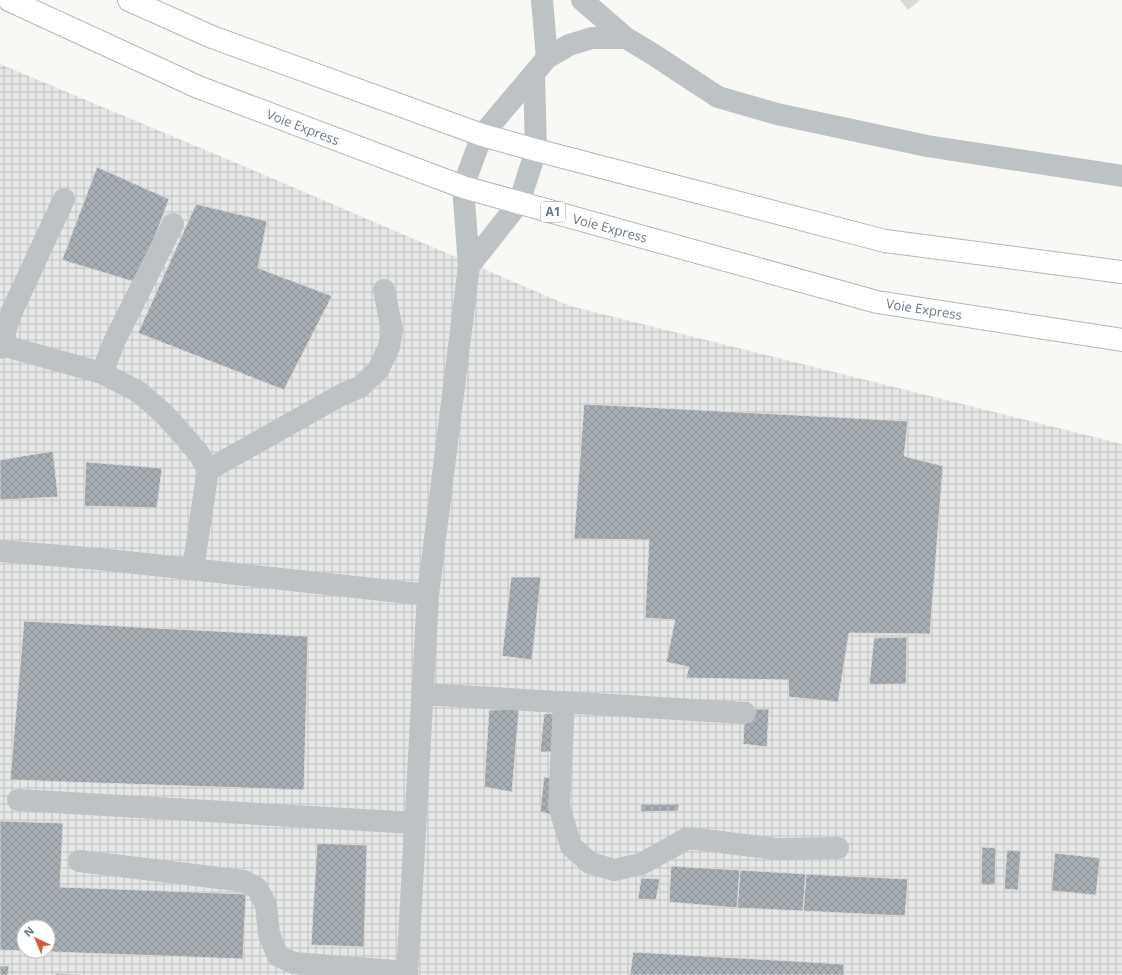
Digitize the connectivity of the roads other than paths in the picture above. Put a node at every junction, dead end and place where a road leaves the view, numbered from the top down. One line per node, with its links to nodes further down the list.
1 (9, 0): 11 (highway, Voie Express / A1)
2 (129, 0): 8 (highway)
3 (542, 0): 6 (street)
4 (582, 0): 5 (street)
5 (626, 38): 6 (street); 10 (street)
6 (547, 58): 7 (street)
7 (534, 75): 8 (street); 9 (street)
8 (482, 135): 9 (highway); 11 (street)
9 (536, 150): 13 (street); 16 (highway)
10 (1122, 176)
11 (463, 187): 13 (highway, Voie Express / A1); 15 (street)
12 (64, 198): 19 (street)
13 (519, 203): 15 (street); 18 (highway, Voie Express / A1)
14 (173, 224): 20 (street)
15 (469, 266): 24 (street)
16 (1122, 272)
17 (384, 290): 21 (street)
18 (1122, 340)
19 (3, 347): 20 (street)
20 (102, 373): 21 (street)
21 (208, 470): 23 (street)
22 (0, 551): 23 (street)
23 (193, 569): 24 (street)
24 (428, 595): 25 (street)
25 (423, 694): 26 (street); 29 (street)
26 (564, 702): 27 (street); 30 (street)
27 (745, 713)
28 (18, 800): 29 (street)
29 (415, 823): 32 (street)
30 (838, 848)
31 (79, 861): 32 (street)
32 (407, 974)

